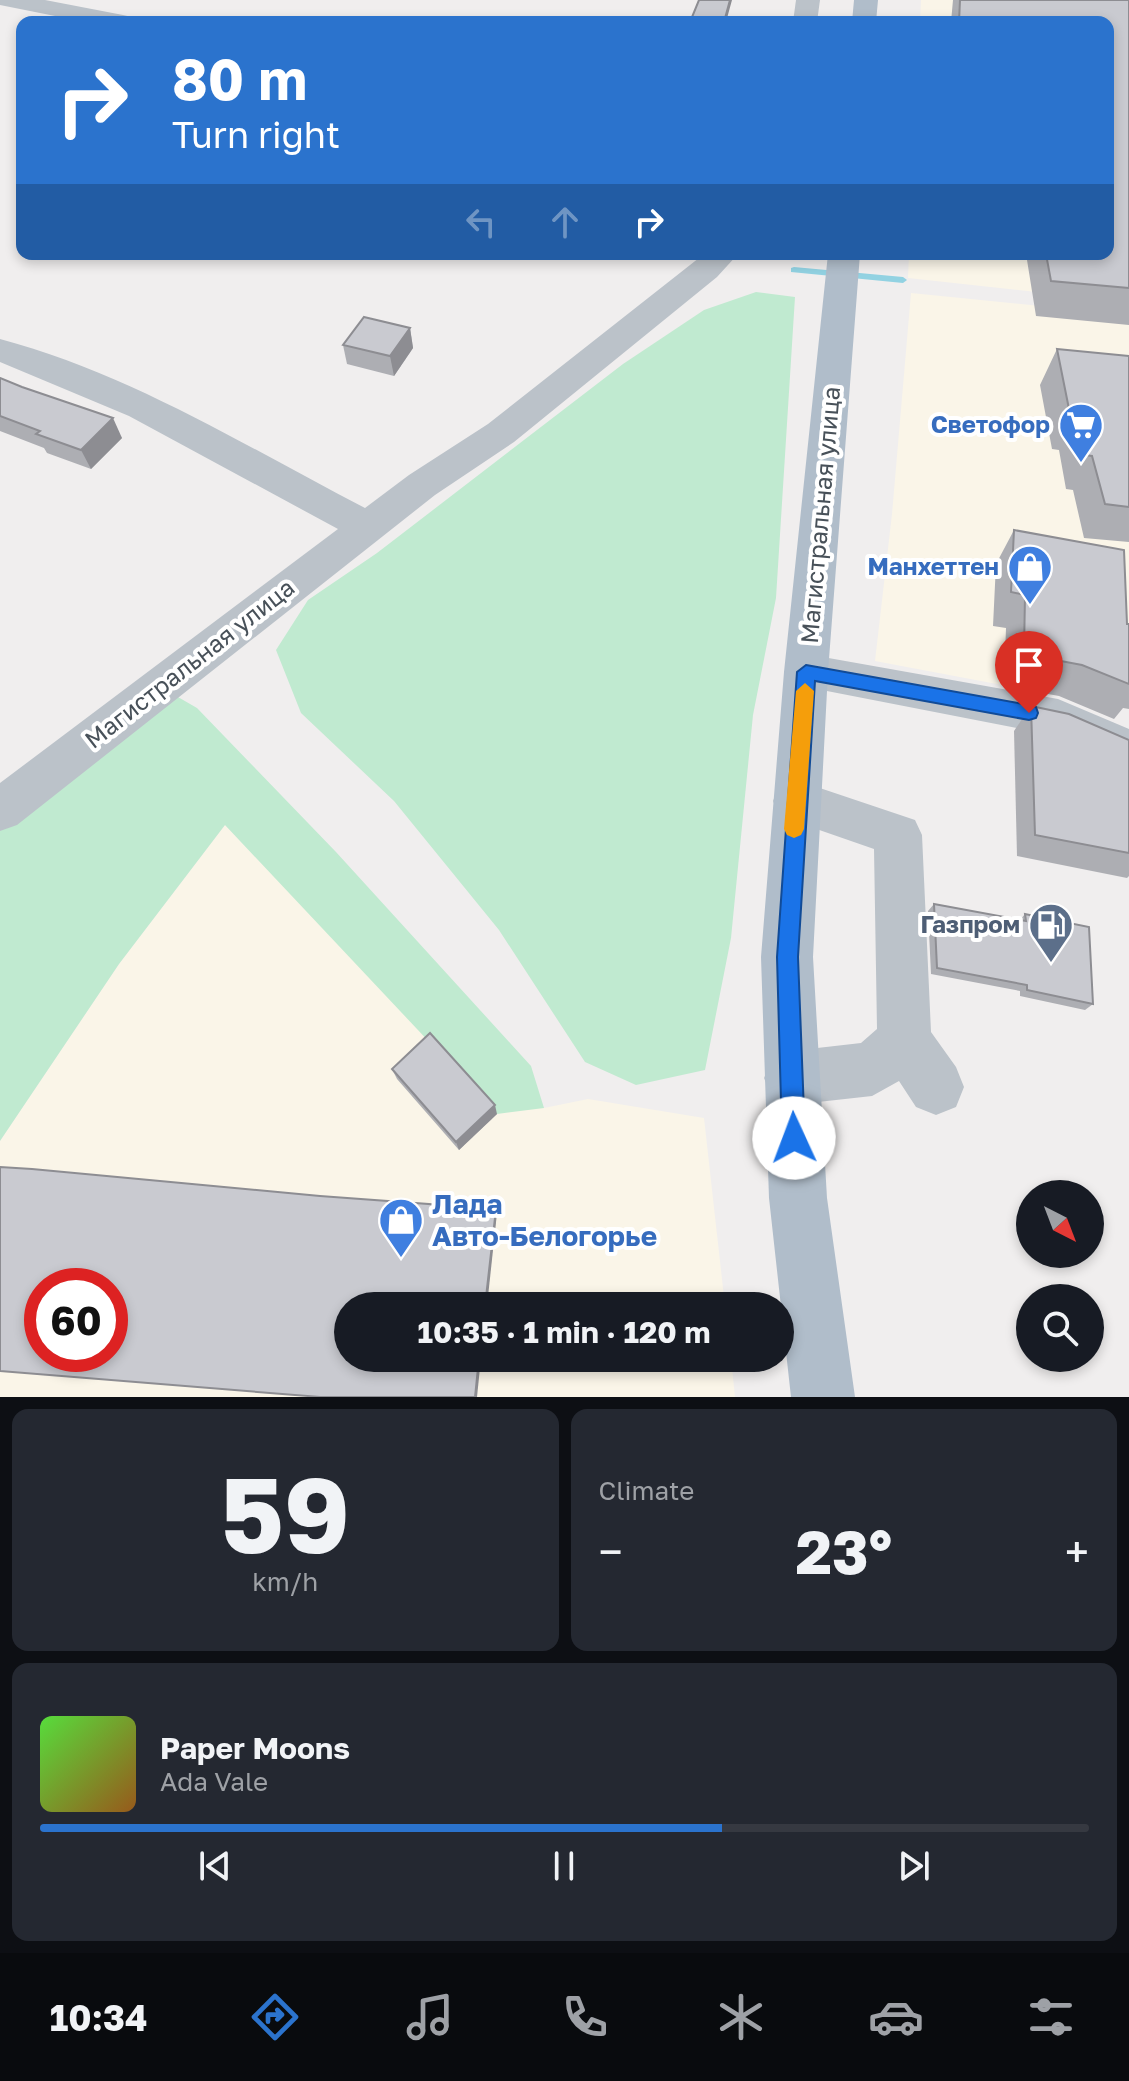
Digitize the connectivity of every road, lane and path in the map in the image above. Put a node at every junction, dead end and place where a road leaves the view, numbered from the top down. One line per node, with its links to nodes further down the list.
1 (7, 0): 2 (street)
2 (91, 16)
3 (716, 260): 6 (street, Магистральная улица)
4 (844, 260): 7 (main road, Магистральная улица)
5 (0, 350): 6 (street)
6 (367, 527): 10 (street, Магистральная улица)
7 (806, 672): 8 (street); 9 (main road, Магистральная улица)
8 (1129, 750)
9 (796, 801): 11 (street); 12 (main road, Магистральная улица)
10 (0, 810)
11 (904, 1041): 12 (street); 13 (street)
12 (791, 1078): 14 (main road, Магистральная улица)
13 (936, 1087)
14 (823, 1397)

